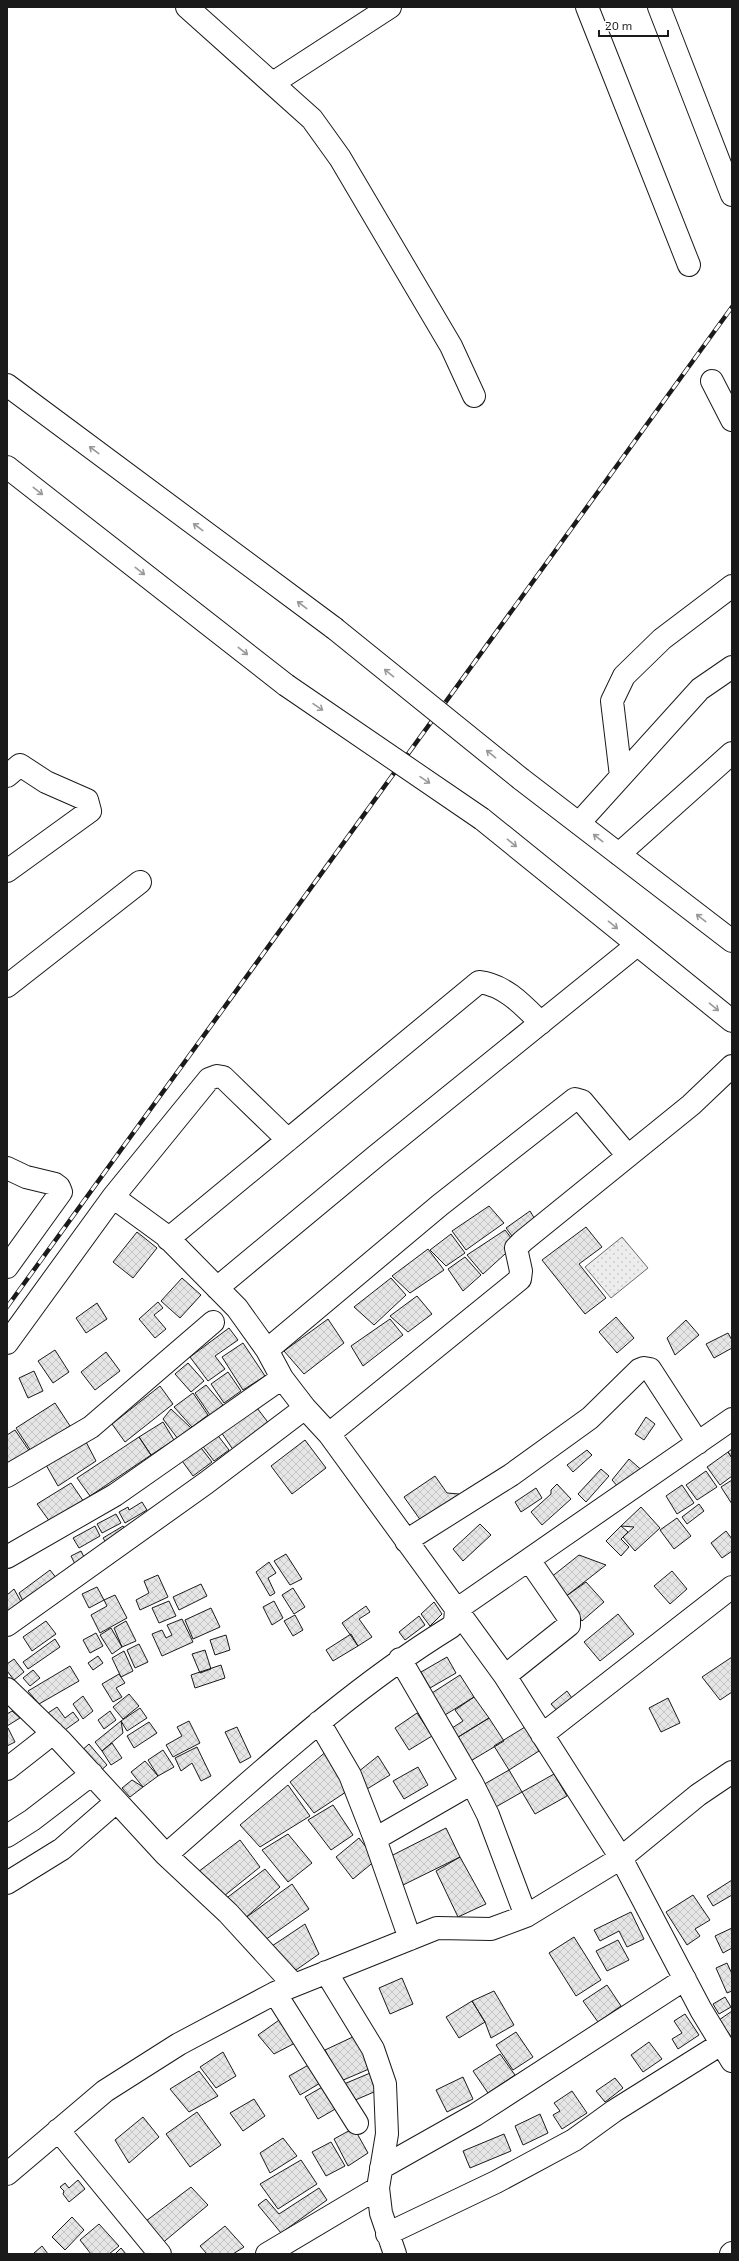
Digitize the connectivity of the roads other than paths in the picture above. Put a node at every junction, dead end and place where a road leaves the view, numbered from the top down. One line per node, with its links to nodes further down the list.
1 (187, 7): 5 (street)
2 (390, 7): 5 (street)
3 (587, 7): 7 (street)
4 (659, 7): 6 (street)
5 (272, 83): 10 (street)
6 (732, 195)
7 (689, 265)
8 (712, 381): 11 (street)
9 (7, 385): 18 (street, one-way to 9, bridge)
10 (474, 396)
11 (732, 420)
12 (7, 467): 23 (street, one-way to 23, bridge)
13 (732, 586): 17 (street)
14 (732, 667): 17 (street)
15 (732, 753): 19 (street)
16 (7, 776): 20 (street)
17 (621, 776): 18 (street)
18 (579, 823): 19 (street, one-way to 18)
19 (618, 854): 22 (street, one-way to 19)
20 (7, 871)
21 (140, 882): 24 (street)
22 (732, 941)
23 (637, 944): 25 (street, one-way to 25); 26 (street)
24 (7, 986)
25 (732, 1021)
26 (541, 1023): 28 (street); 34 (street)
27 (732, 1066): 29 (street)
28 (288, 1140): 31 (street); 32 (street)
29 (628, 1156): 37 (street); 41 (street)
30 (7, 1168): 33 (street)
31 (113, 1197): 32 (street); 36 (street)
32 (168, 1239): 34 (street)
33 (7, 1267)
34 (217, 1288): 37 (street)
35 (213, 1322): 43 (street)
36 (7, 1342)
37 (268, 1350): 38 (street)
38 (282, 1378): 39 (street); 45 (street)
39 (305, 1408): 41 (street); 49 (street)
40 (732, 1419): 42 (street)
41 (329, 1434): 44 (street)
42 (698, 1443): 44 (street); 46 (street)
43 (7, 1476)
44 (406, 1541): 48 (street)
45 (7, 1557)
46 (529, 1560): 48 (street); 51 (street)
47 (732, 1587): 55 (street)
48 (456, 1610): 50 (street); 51 (street)
49 (7, 1625)
50 (400, 1659): 53 (street); 59 (street)
51 (505, 1676): 55 (street)
52 (7, 1689): 54 (street)
53 (319, 1722): 62 (street); 63 (street)
54 (53, 1733): 56 (street); 58 (street)
55 (542, 1735): 64 (street)
56 (7, 1769)
57 (732, 1772): 64 (street)
58 (92, 1774): 60 (street); 61 (street)
59 (472, 1783): 62 (street); 66 (street)
60 (116, 1802): 63 (street); 65 (street)
61 (7, 1836)
62 (375, 1839): 67 (street)
63 (166, 1855): 70 (street)
64 (621, 1858): 66 (street); 69 (street)
65 (7, 1883)
66 (526, 1916): 67 (street)
67 (410, 1939): 68 (street)
68 (326, 1972): 70 (street); 75 (street)
69 (685, 1979): 71 (street); 75 (street)
70 (284, 1989): 72 (street); 73 (street)
71 (726, 2053): 76 (street)
72 (357, 2123)
73 (58, 2130): 74 (street); 77 (street)
74 (7, 2174)
75 (380, 2178): 76 (street); 78 (street)
76 (391, 2244)
77 (160, 2254)
78 (267, 2254)

